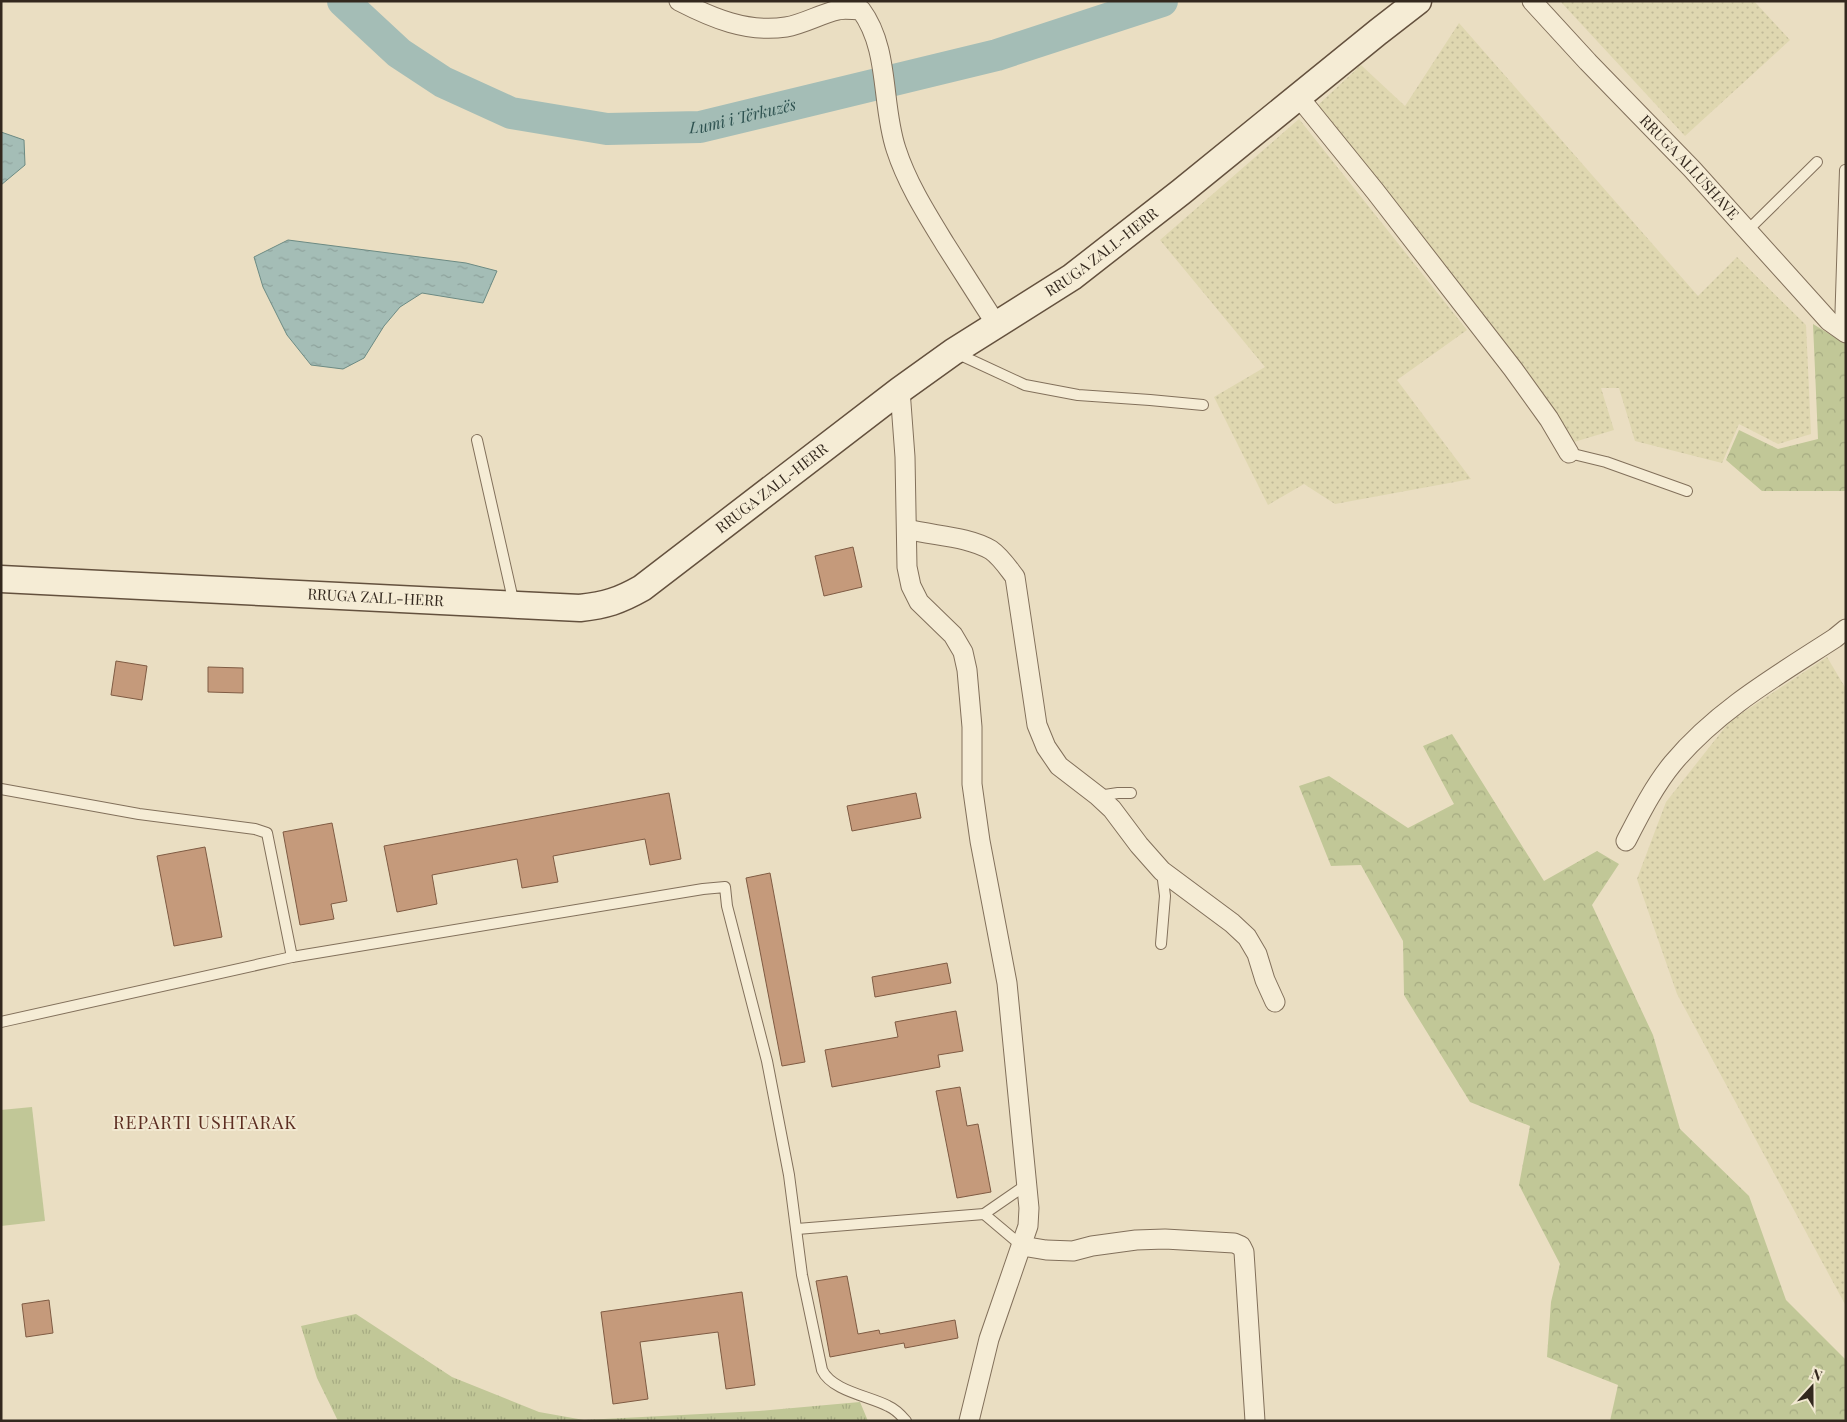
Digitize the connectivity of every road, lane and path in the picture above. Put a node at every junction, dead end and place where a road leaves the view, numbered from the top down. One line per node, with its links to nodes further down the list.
1 (679, 1): 4 (street)
2 (1418, 1): 5 (main road, RRUGA ZALL-HERR)
3 (1532, 1): 8 (street, RRUGA ALLUSHAVE)
4 (862, 6): 9 (street)
5 (1298, 96): 9 (main road, RRUGA ZALL-HERR); 15 (street)
6 (1817, 162): 8 (lane)
7 (1845, 170): 10 (lane)
8 (1748, 230): 10 (street, RRUGA ALLUSHAVE)
9 (996, 324): 11 (main road, RRUGA ZALL-HERR)
10 (1843, 331)
11 (953, 352): 12 (main road, RRUGA ZALL-HERR); 13 (lane)
12 (900, 390): 17 (street); 19 (main road, RRUGA ZALL-HERR)
13 (1203, 405)
14 (478, 440): 19 (lane)
15 (1569, 453): 16 (lane)
16 (1687, 491)
17 (907, 530): 23 (street); 30 (street)
18 (1, 578): 19 (main road, RRUGA ZALL-HERR)
19 (515, 605)
20 (1846, 629): 24 (street)
21 (1, 788): 27 (lane)
22 (1131, 793): 23 (lane)
23 (1098, 796): 25 (street)
24 (1626, 841)
25 (1162, 871): 26 (lane); 28 (street)
26 (1161, 944)
27 (292, 957): 29 (lane); 32 (lane)
28 (1275, 1002)
29 (1, 1022)
30 (1026, 1185): 31 (lane); 33 (street)
31 (984, 1214): 32 (lane); 33 (lane)
32 (797, 1229): 34 (lane)
33 (1022, 1246): 35 (street); 36 (street)
34 (906, 1421)
35 (969, 1421)
36 (1255, 1421)

